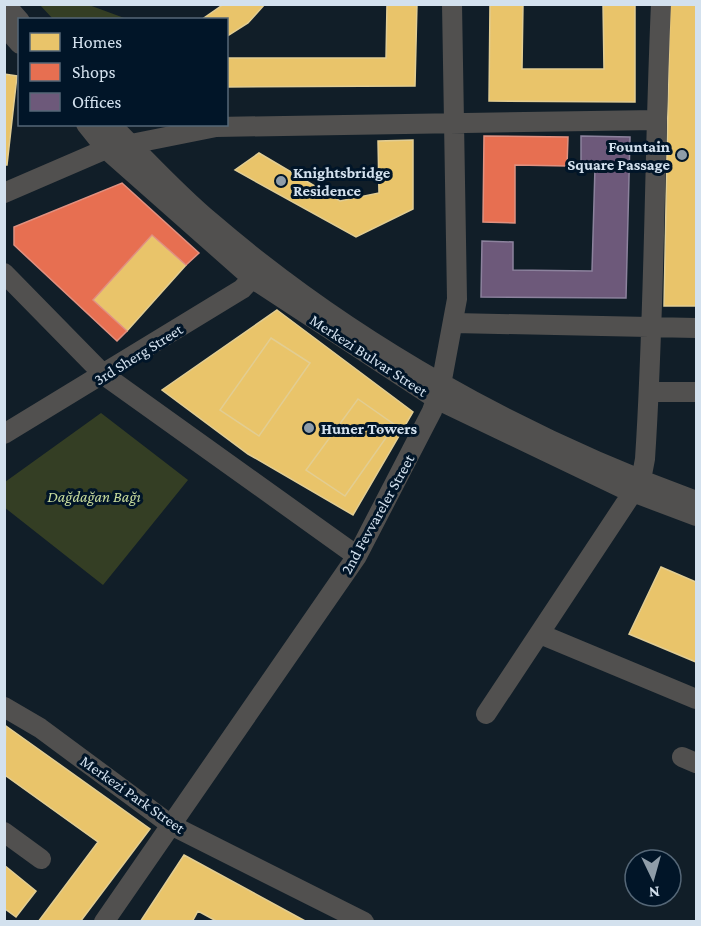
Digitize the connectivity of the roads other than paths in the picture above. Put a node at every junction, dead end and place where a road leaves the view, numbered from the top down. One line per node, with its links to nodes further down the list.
1 (5, 4): 4 (street)
2 (452, 4): 8 (street, 2nd Fevvareler Street)
3 (661, 4): 7 (street)
4 (18, 19)
5 (4, 26): 6 (street)
6 (18, 42)
7 (656, 120): 8 (street); 17 (street)
8 (454, 122): 11 (street); 16 (street, 2nd Fevvareler Street)
9 (88, 126): 12 (street, Merkezi Bulvar Street)
10 (112, 126): 11 (street, Merkezi Bulvar Street)
11 (131, 145): 12 (street); 15 (street, Merkezi Bulvar Street)
12 (106, 149): 13 (street); 15 (street, Merkezi Bulvar Street)
13 (4, 193)
14 (4, 273): 19 (street)
15 (259, 273): 19 (street, 3rd Sherg Street); 20 (street, Merkezi Bulvar Street)
16 (454, 323): 17 (street); 20 (street, 2nd Fevvareler Street)
17 (653, 327): 18 (street); 21 (street)
18 (696, 328)
19 (104, 375): 23 (street, 3rd Sherg Street); 27 (street)
20 (439, 392): 24 (street, Merkezi Bulvar Street); 27 (street, 2nd Fevvareler Street)
21 (649, 392): 22 (street); 24 (street)
22 (696, 392)
23 (4, 434)
24 (637, 486): 25 (street, Merkezi Bulvar Street); 26 (street, Merkezi Bulvar Street); 28 (street)
25 (696, 501)
26 (696, 516)
27 (357, 556): 32 (street, 2nd Fevvareler Street)
28 (540, 634): 29 (street); 31 (street)
29 (696, 699)
30 (4, 707): 32 (street, Merkezi Park Street)
31 (486, 714)
32 (171, 825): 35 (street, 2nd Fevvareler Street); 36 (street, Merkezi Park Street)
33 (4, 832): 34 (street)
34 (41, 860)
35 (104, 921)
36 (361, 921)

